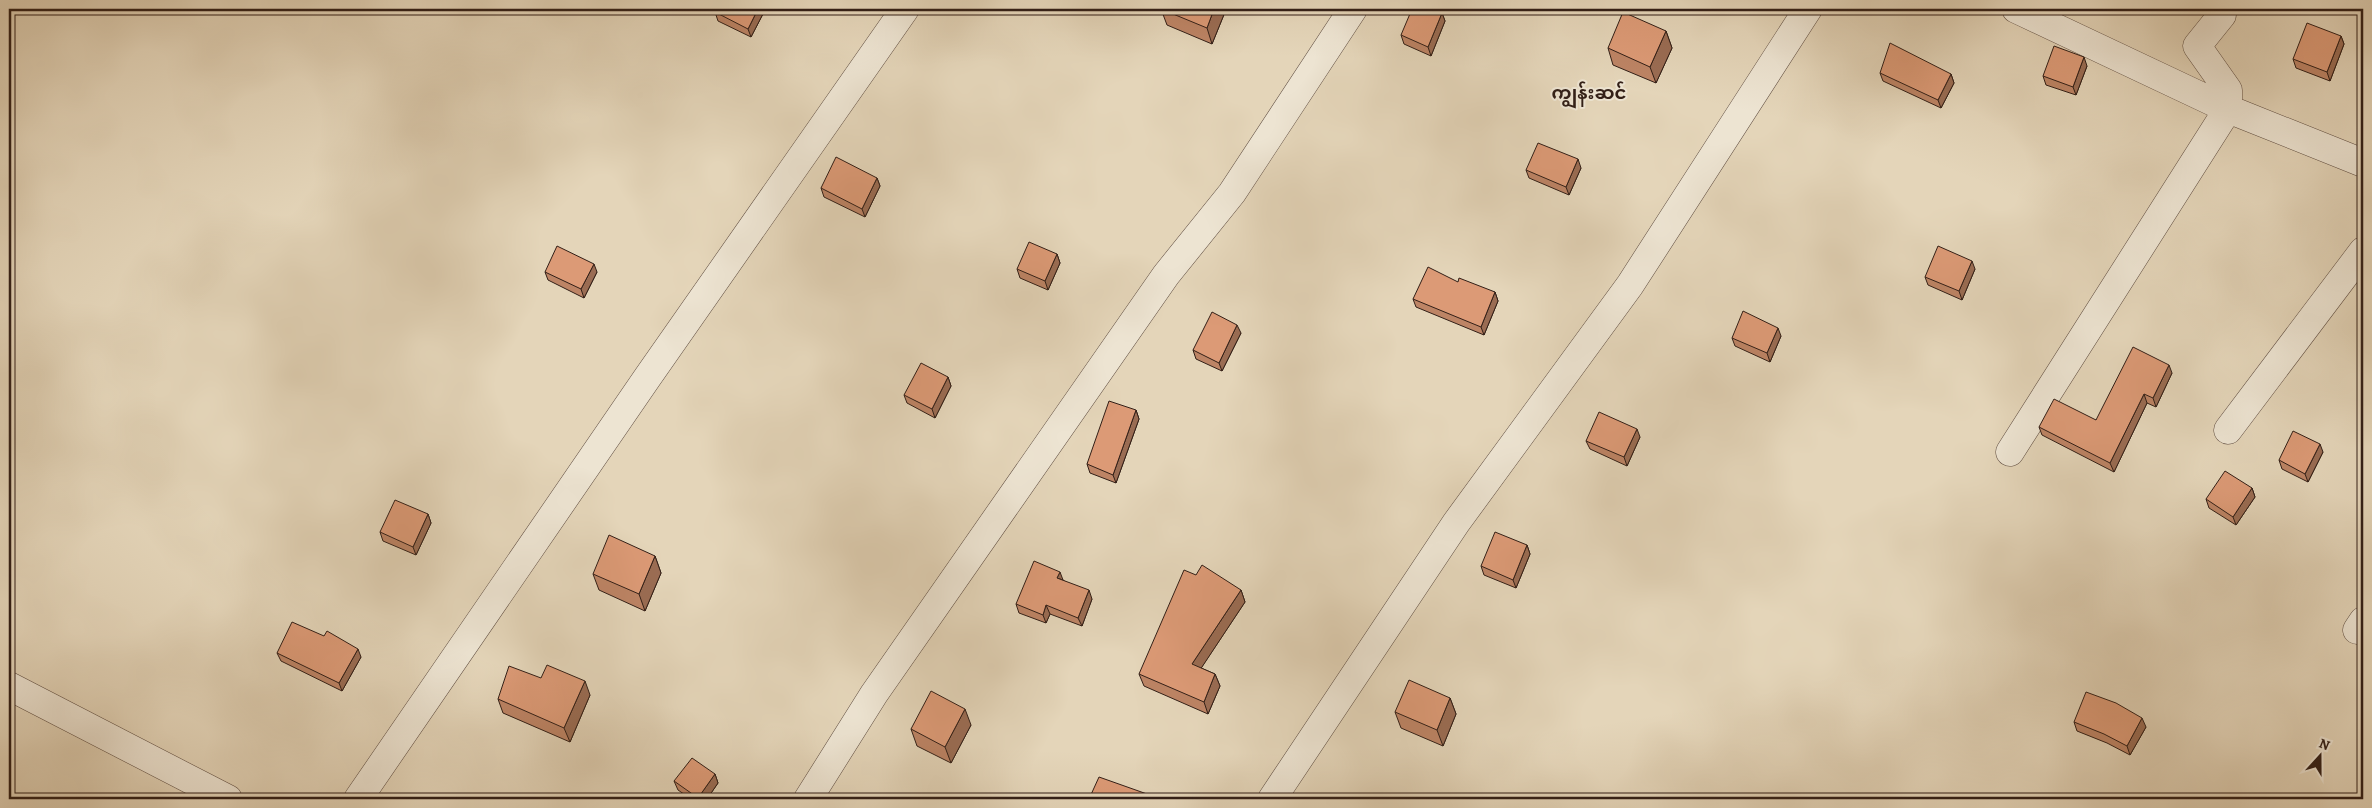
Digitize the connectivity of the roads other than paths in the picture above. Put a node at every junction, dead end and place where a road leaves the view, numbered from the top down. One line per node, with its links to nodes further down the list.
1 (905, 9): 13 (street)
2 (1353, 9): 14 (street)
3 (1808, 9): 15 (street)
4 (2016, 9): 6 (street)
5 (2222, 9): 6 (street)
6 (2228, 109): 7 (street); 10 (street)
7 (2363, 163)
8 (2363, 250): 9 (street)
9 (2228, 430)
10 (2010, 452)
11 (9, 686): 12 (street)
12 (228, 799)
13 (358, 799)
14 (808, 799)
15 (1272, 799)

